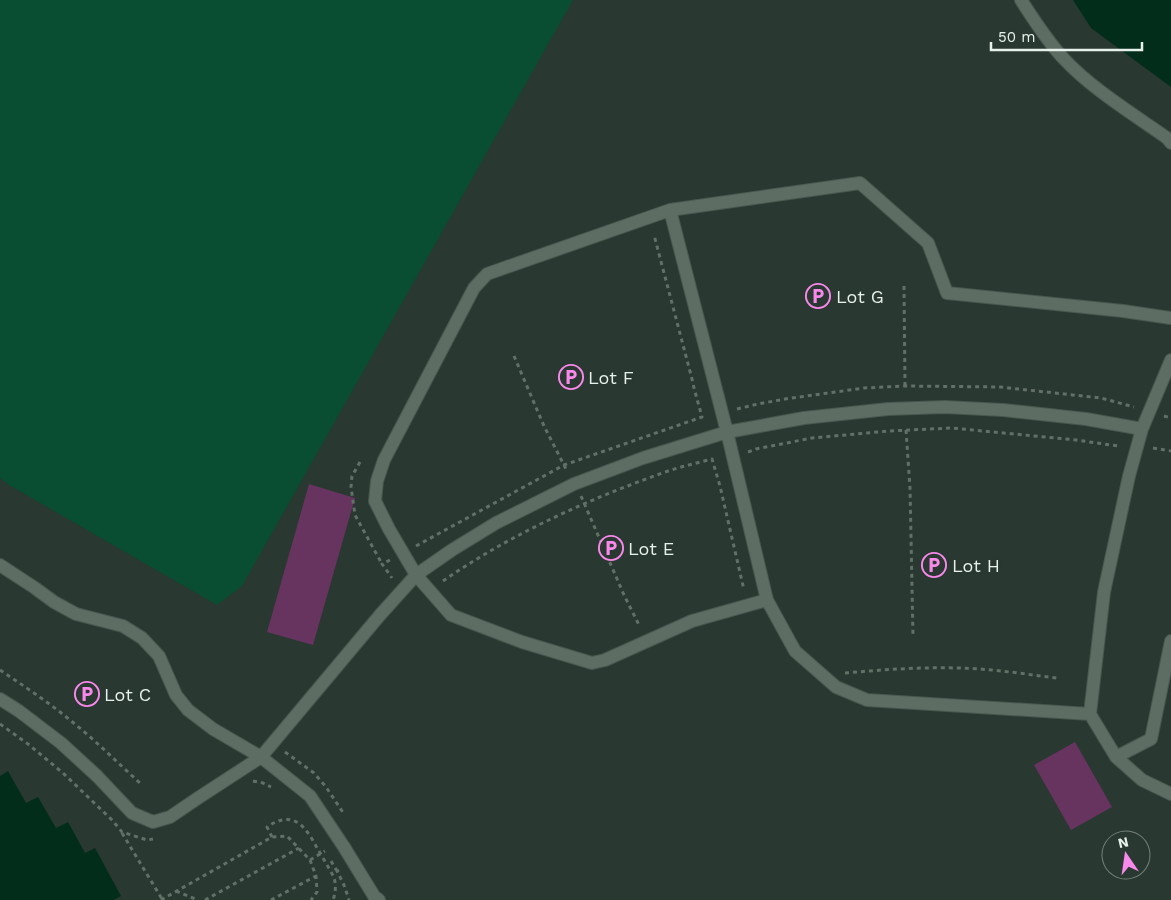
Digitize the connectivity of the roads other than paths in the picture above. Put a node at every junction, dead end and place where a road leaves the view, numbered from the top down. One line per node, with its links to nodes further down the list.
1 (1021, 0): 2 (lane)
2 (1171, 143)
3 (670, 210): 4 (lane); 7 (lane); 9 (lane)
4 (1171, 318)
5 (1171, 360): 6 (lane)
6 (1142, 429): 7 (lane); 13 (lane)
7 (727, 432): 9 (lane); 10 (lane)
8 (0, 565): 14 (lane)
9 (416, 575): 10 (lane); 14 (lane)
10 (766, 600): 13 (lane)
11 (1171, 642): 15 (lane)
12 (0, 699): 14 (lane)
13 (1090, 714): 15 (lane)
14 (261, 757): 17 (lane)
15 (1116, 757): 16 (lane)
16 (1171, 794)
17 (379, 900)

